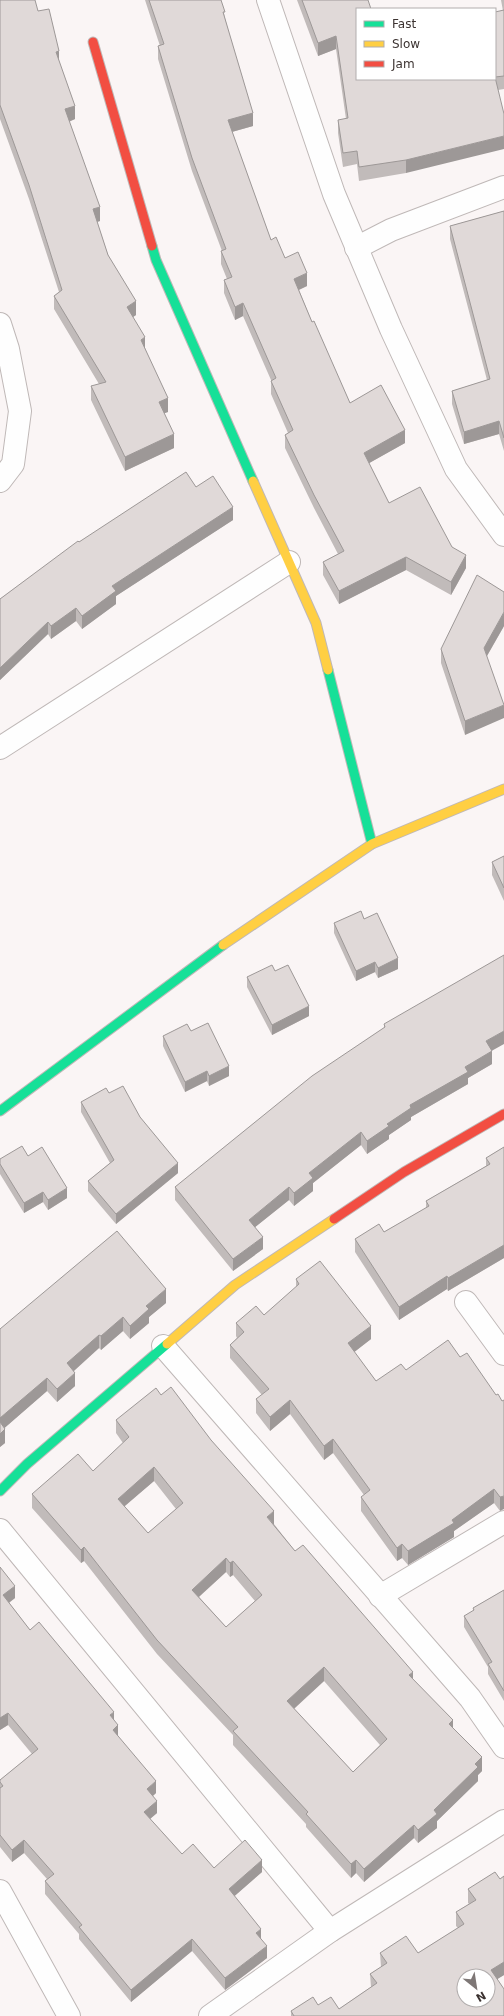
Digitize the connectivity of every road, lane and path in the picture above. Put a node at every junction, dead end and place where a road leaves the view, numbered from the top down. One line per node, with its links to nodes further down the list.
1 (268, 0): 4 (street)
2 (93, 42): 8 (street)
3 (504, 187): 4 (street)
4 (356, 248): 7 (street)
5 (0, 324): 6 (street)
6 (0, 480)
7 (504, 535)
8 (290, 562): 9 (street); 11 (street)
9 (0, 748)
10 (504, 789): 11 (street)
11 (372, 844): 12 (street)
12 (0, 1111)
13 (504, 1114): 15 (street)
14 (466, 1302): 16 (street)
15 (163, 1346): 17 (street); 20 (street)
16 (504, 1354)
17 (0, 1491)
18 (504, 1522): 20 (street)
19 (0, 1530): 24 (street)
20 (380, 1596): 21 (street)
21 (504, 1747)
22 (504, 1821): 24 (street)
23 (0, 1891): 25 (street)
24 (330, 1931): 26 (street)
25 (69, 2016)
26 (210, 2016)

